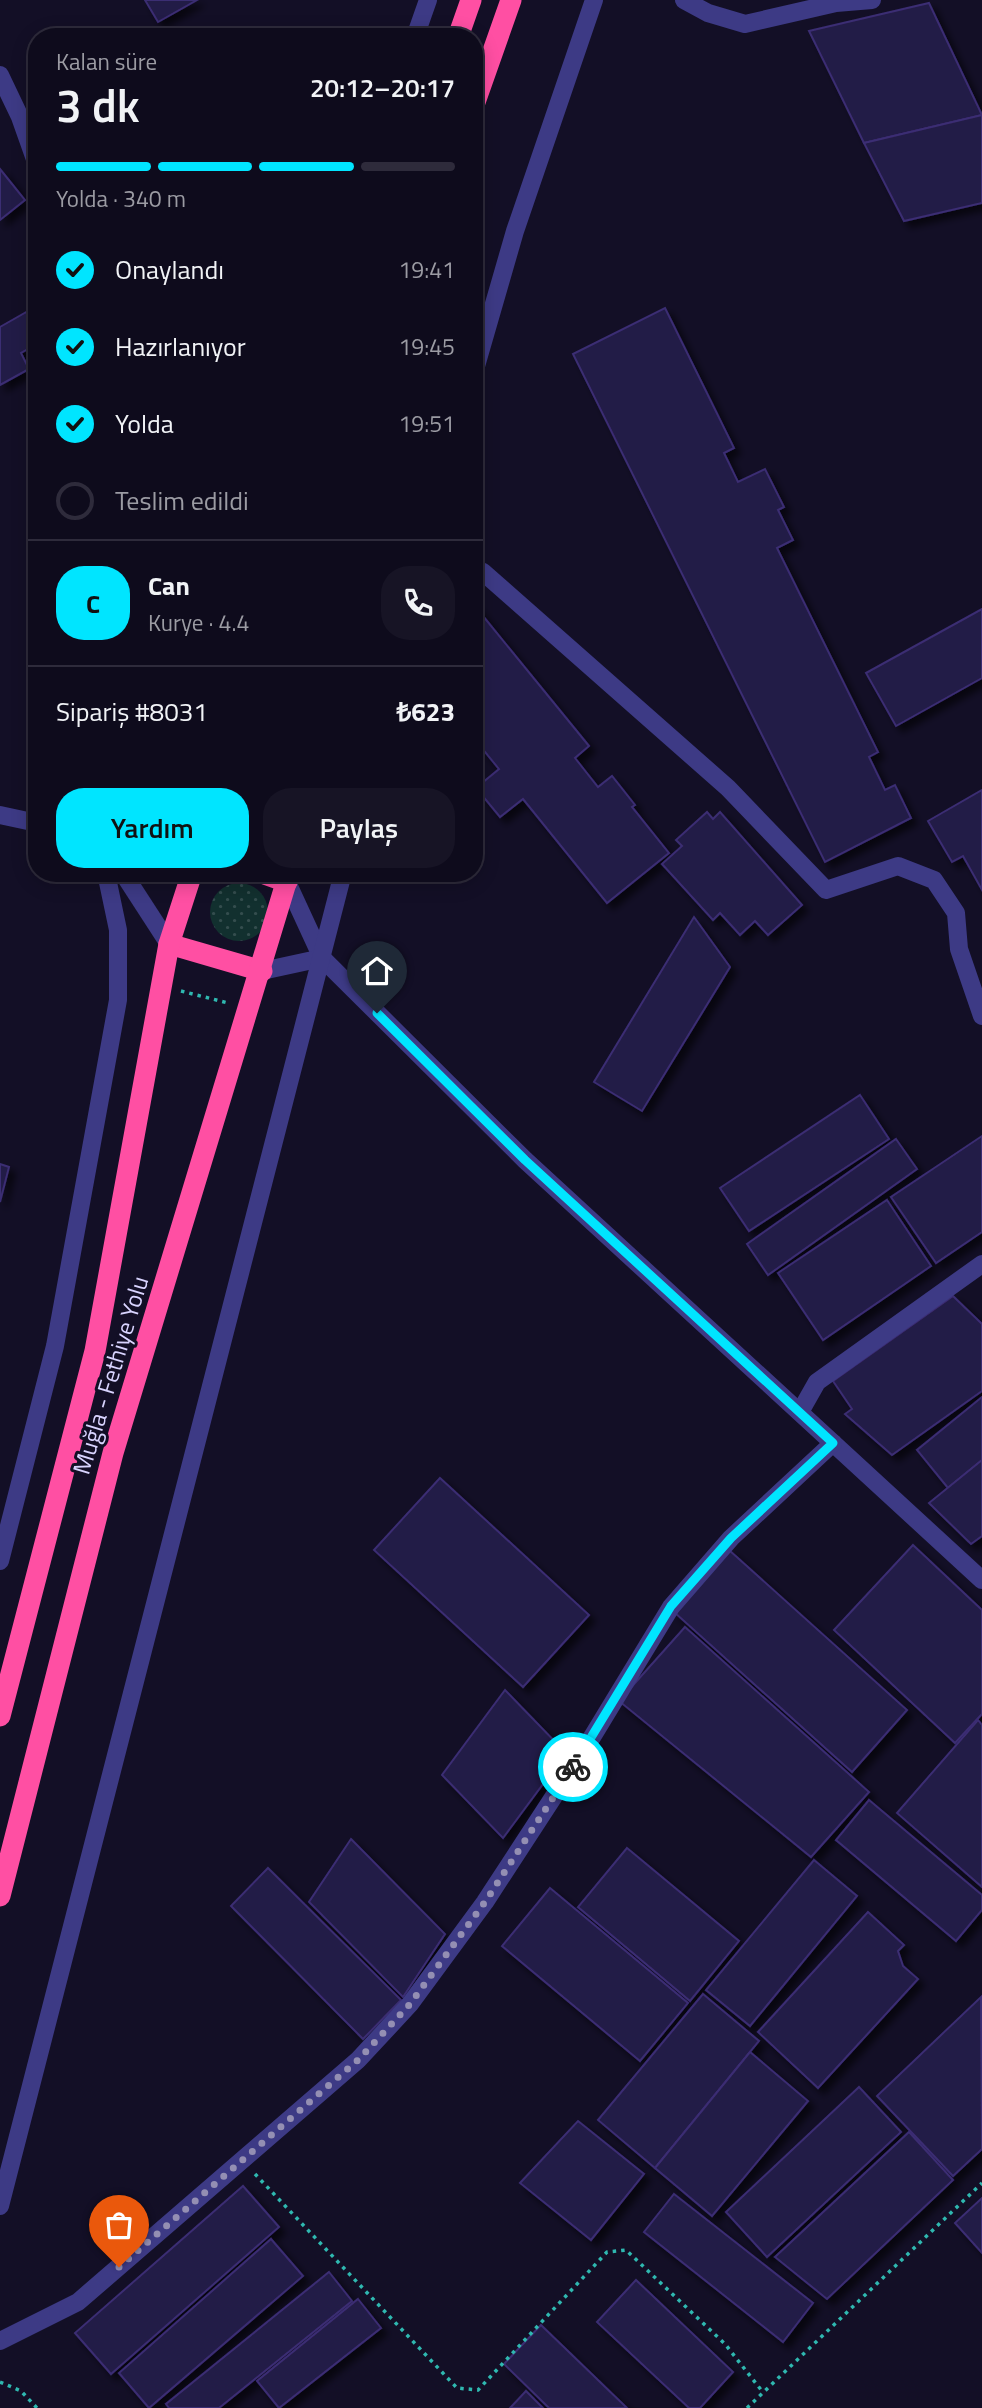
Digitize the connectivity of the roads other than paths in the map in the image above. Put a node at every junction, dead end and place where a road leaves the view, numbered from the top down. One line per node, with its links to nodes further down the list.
1 (428, 0): 7 (street)
2 (471, 0): 8 (highway)
3 (511, 0): 10 (highway)
4 (594, 0): 12 (street)
5 (684, 0): 6 (street)
6 (872, 0)
7 (418, 28)
8 (461, 28)
9 (0, 75): 11 (street)
10 (483, 79)
11 (28, 140)
12 (483, 342)
13 (483, 572): 25 (street)
14 (0, 815): 15 (street)
15 (28, 821)
16 (108, 882): 29 (street)
17 (129, 882): 22 (street)
18 (189, 882): 22 (highway, Muğla - Fethiye Yolu)
19 (287, 882): 24 (highway, Muğla - Fethiye Yolu)
20 (290, 882): 23 (street)
21 (341, 882): 23 (street)
22 (169, 944): 24 (highway); 31 (highway, Muğla - Fethiye Yolu)
23 (322, 958): 24 (street); 27 (street); 33 (street)
24 (262, 971): 32 (highway, Muğla - Fethiye Yolu)
25 (982, 1016)
26 (982, 1264): 27 (street)
27 (800, 1412): 28 (street)
28 (833, 1443): 30 (street); 34 (street)
29 (0, 1561)
30 (982, 1580)
31 (0, 1716)
32 (0, 1896)
33 (0, 2206)
34 (0, 2341)

